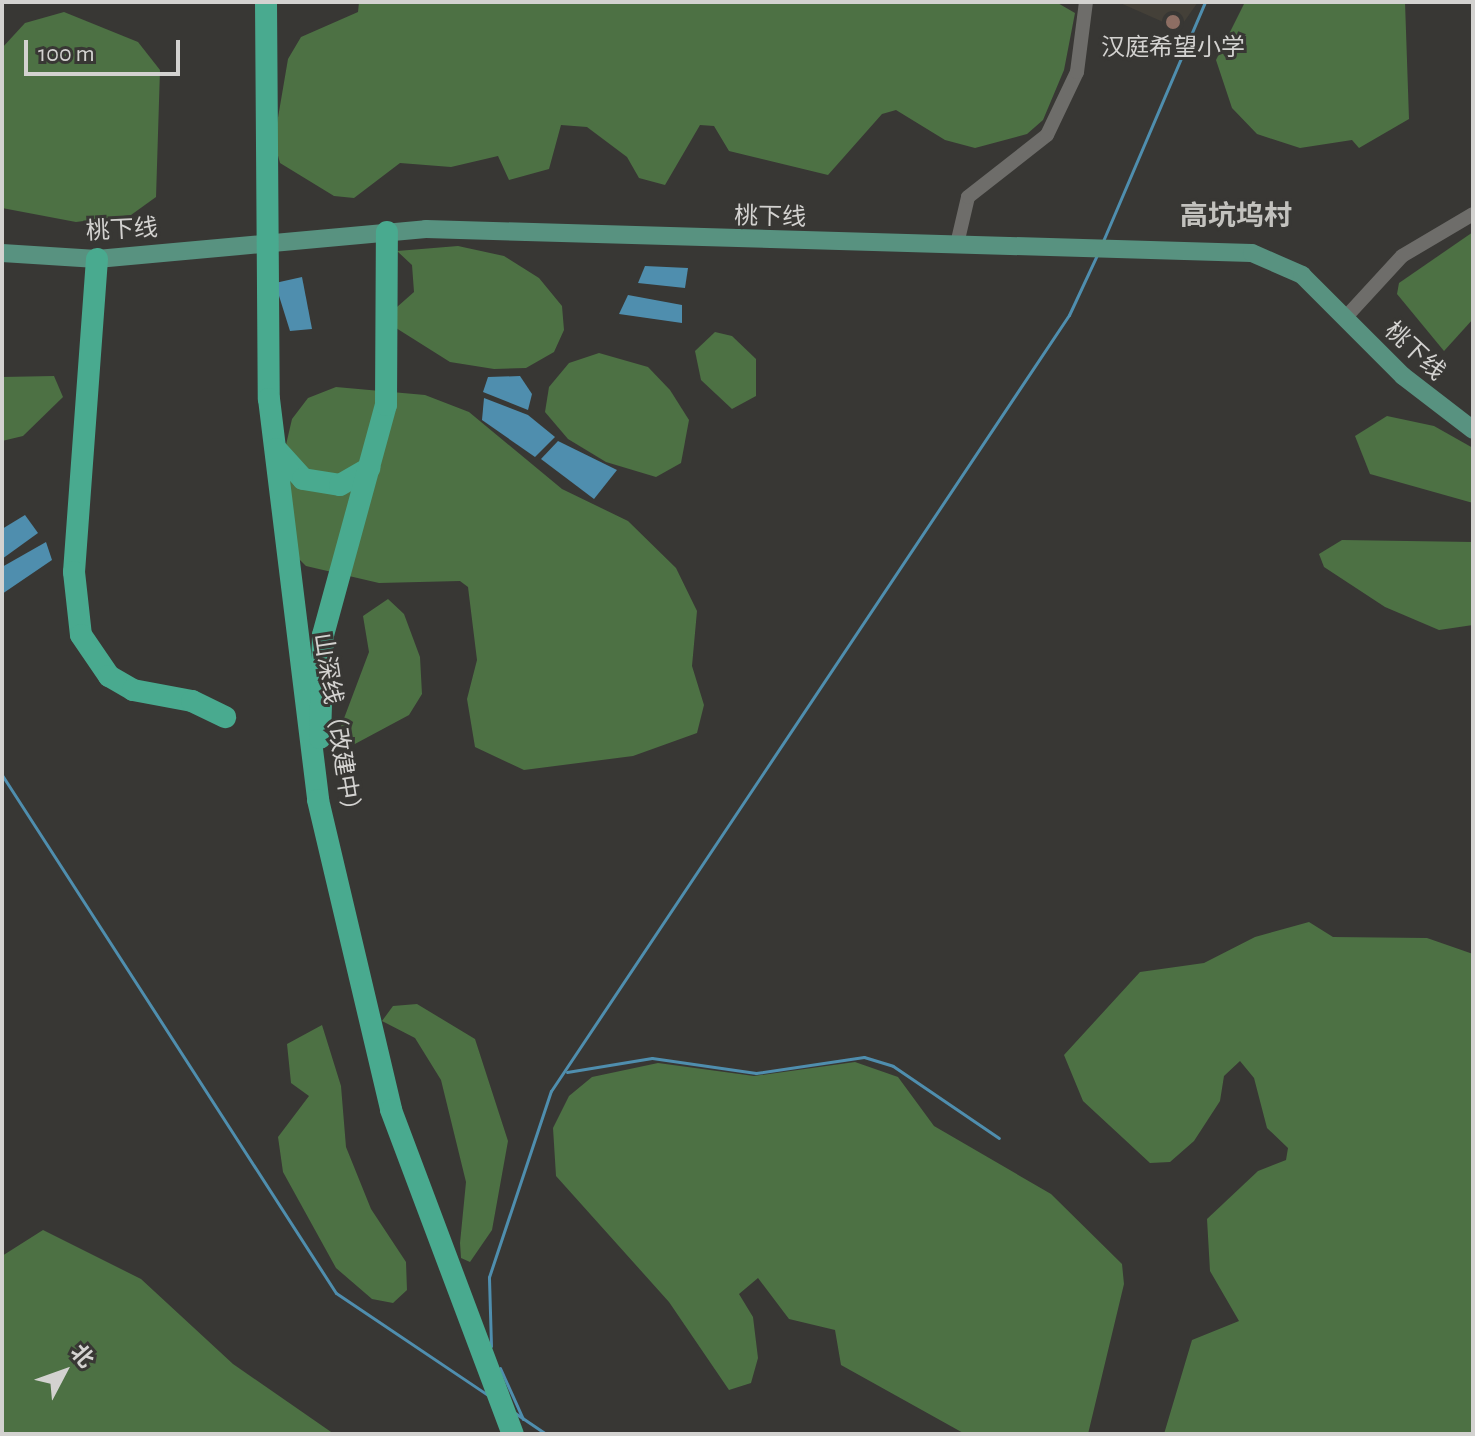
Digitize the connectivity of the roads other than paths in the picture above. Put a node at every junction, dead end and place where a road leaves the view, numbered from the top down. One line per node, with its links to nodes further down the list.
1 (266, 2): 10 (highway, 山深线（改建中）)
2 (1086, 2): 5 (street)
3 (1473, 214): 8 (street)
4 (387, 232): 5 (main road, 桃下线); 7 (main road, 桃下线); 11 (highway)
5 (957, 244): 8 (main road, 桃下线)
6 (2, 253): 7 (main road, 桃下线)
7 (97, 259): 12 (highway)
8 (1345, 318): 9 (main road, 桃下线)
9 (1473, 430)
10 (274, 445): 11 (highway); 13 (highway, 山深线（改建中）)
11 (370, 468): 13 (highway)
12 (225, 717)
13 (337, 885): 14 (highway, 山深线（改建中）)
14 (513, 1434)

